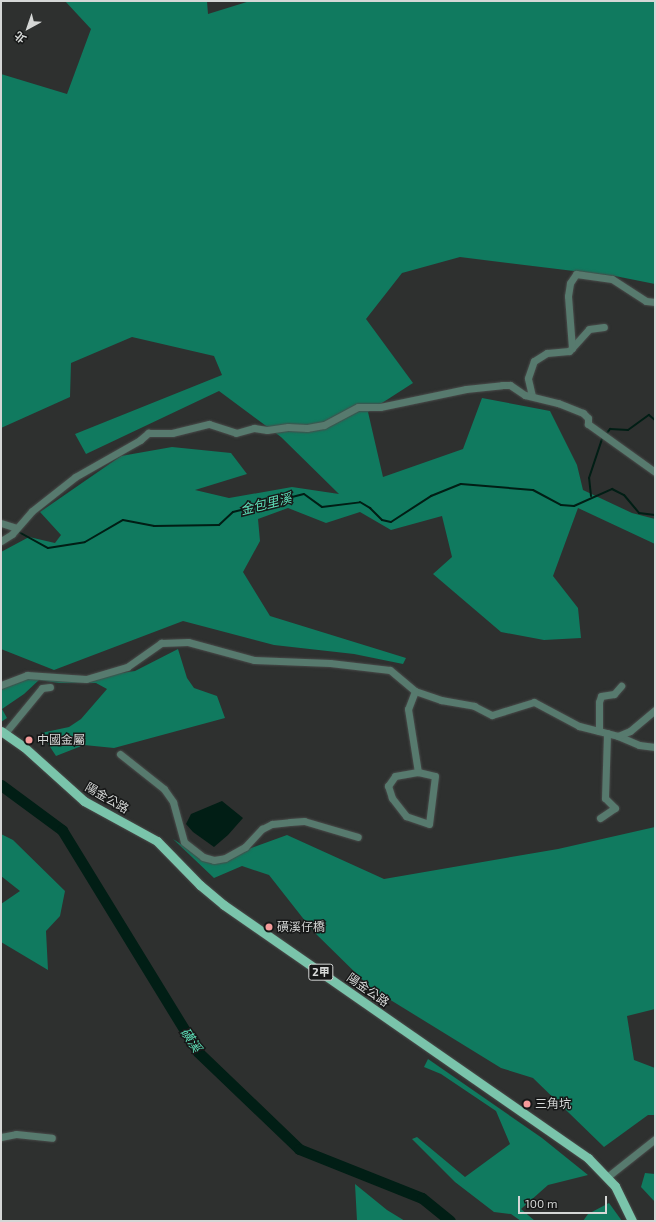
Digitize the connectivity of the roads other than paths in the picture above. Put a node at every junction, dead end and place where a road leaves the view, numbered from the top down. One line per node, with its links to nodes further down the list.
1 (655, 302): 3 (street)
2 (604, 327): 3 (street)
3 (572, 348): 4 (street)
4 (532, 396): 5 (street); 7 (street)
5 (655, 472)
6 (1, 523): 7 (street)
7 (14, 531): 8 (street)
8 (1, 542)
9 (1, 685): 12 (street)
10 (621, 686): 14 (street)
11 (50, 687): 15 (street)
12 (415, 690): 14 (street); 20 (street)
13 (655, 710): 17 (street)
14 (599, 731): 16 (street)
15 (3, 732): 26 (main road, 陽金公路 / 2甲)
16 (607, 733): 17 (street); 21 (street)
17 (618, 736): 18 (street)
18 (655, 747)
19 (120, 754): 22 (street)
20 (418, 772): 20 (street)
21 (600, 818)
22 (358, 837)
23 (1, 1137): 24 (street)
24 (52, 1138)
25 (655, 1139): 26 (street)
26 (607, 1177): 27 (main road, 陽金公路 / 2甲)
27 (632, 1221)

